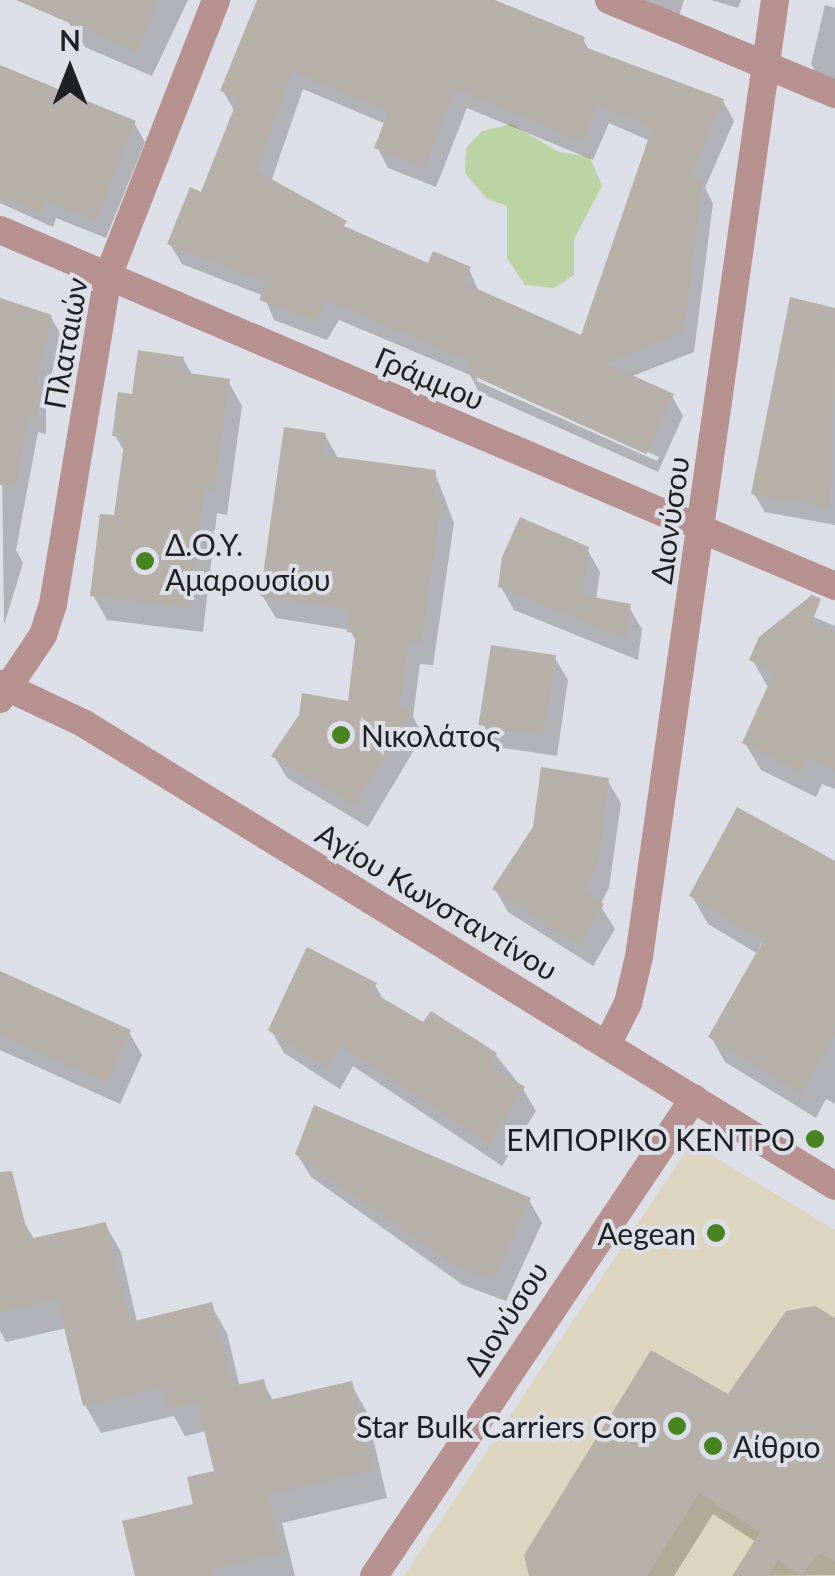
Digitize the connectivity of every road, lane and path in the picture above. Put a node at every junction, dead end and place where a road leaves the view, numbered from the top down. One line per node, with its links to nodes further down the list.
1 (216, 0): 7 (street, Πλαταιών)
2 (609, 0): 4 (street)
3 (775, 0): 4 (street, Διονύσου)
4 (765, 65): 5 (street); 8 (street, Διονύσου)
5 (835, 94)
6 (0, 230): 7 (street, Γράμμου)
7 (108, 276): 8 (street, Γράμμου); 10 (street, Πλαταιών)
8 (700, 529): 9 (street, Γράμμου); 11 (street, Διονύσου)
9 (835, 586)
10 (2, 690): 11 (street, Αγίου Κωνσταντίνου)
11 (608, 1044): 12 (street, Αγίου Κωνσταντίνου)
12 (694, 1098): 13 (street, Αγίου Κωνσταντίνου); 14 (street, Διονύσου)
13 (835, 1186)
14 (374, 1576)

